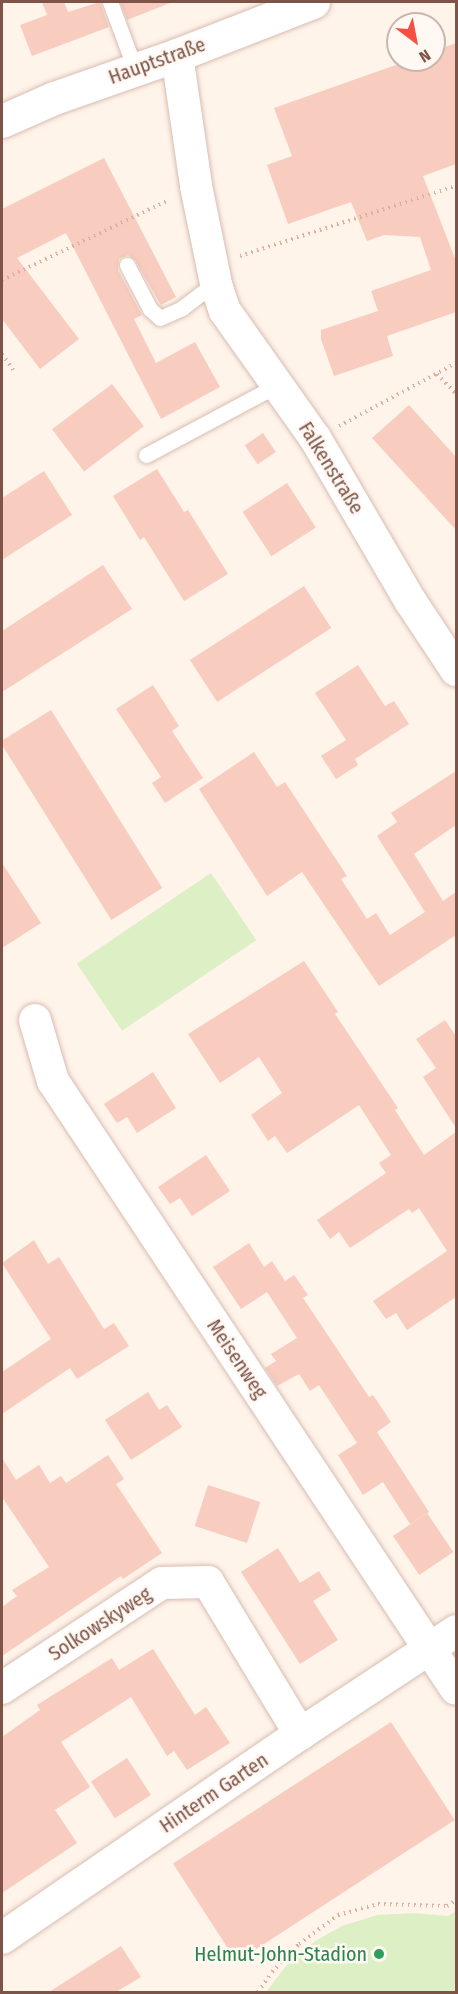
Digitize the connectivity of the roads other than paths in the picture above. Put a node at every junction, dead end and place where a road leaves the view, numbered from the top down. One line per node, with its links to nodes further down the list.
1 (110, 2): 4 (lane)
2 (313, 2): 3 (street, Hauptstraße)
3 (177, 55): 4 (street, Hauptstraße); 7 (street, Falkenstraße)
4 (135, 69): 5 (street, Hauptstraße)
5 (2, 121)
6 (127, 265): 7 (lane)
7 (215, 274): 8 (street, Falkenstraße)
8 (277, 385): 9 (lane); 10 (street, Falkenstraße)
9 (146, 455)
10 (456, 670)
11 (35, 1020): 13 (street, Meisenweg)
12 (456, 1631): 13 (street)
13 (428, 1650): 15 (street, Meisenweg); 16 (street, Hinterm Garten)
14 (2, 1688): 16 (street, Solkowskyweg)
15 (456, 1689)
16 (300, 1734): 17 (street, Hinterm Garten)
17 (2, 1938)

